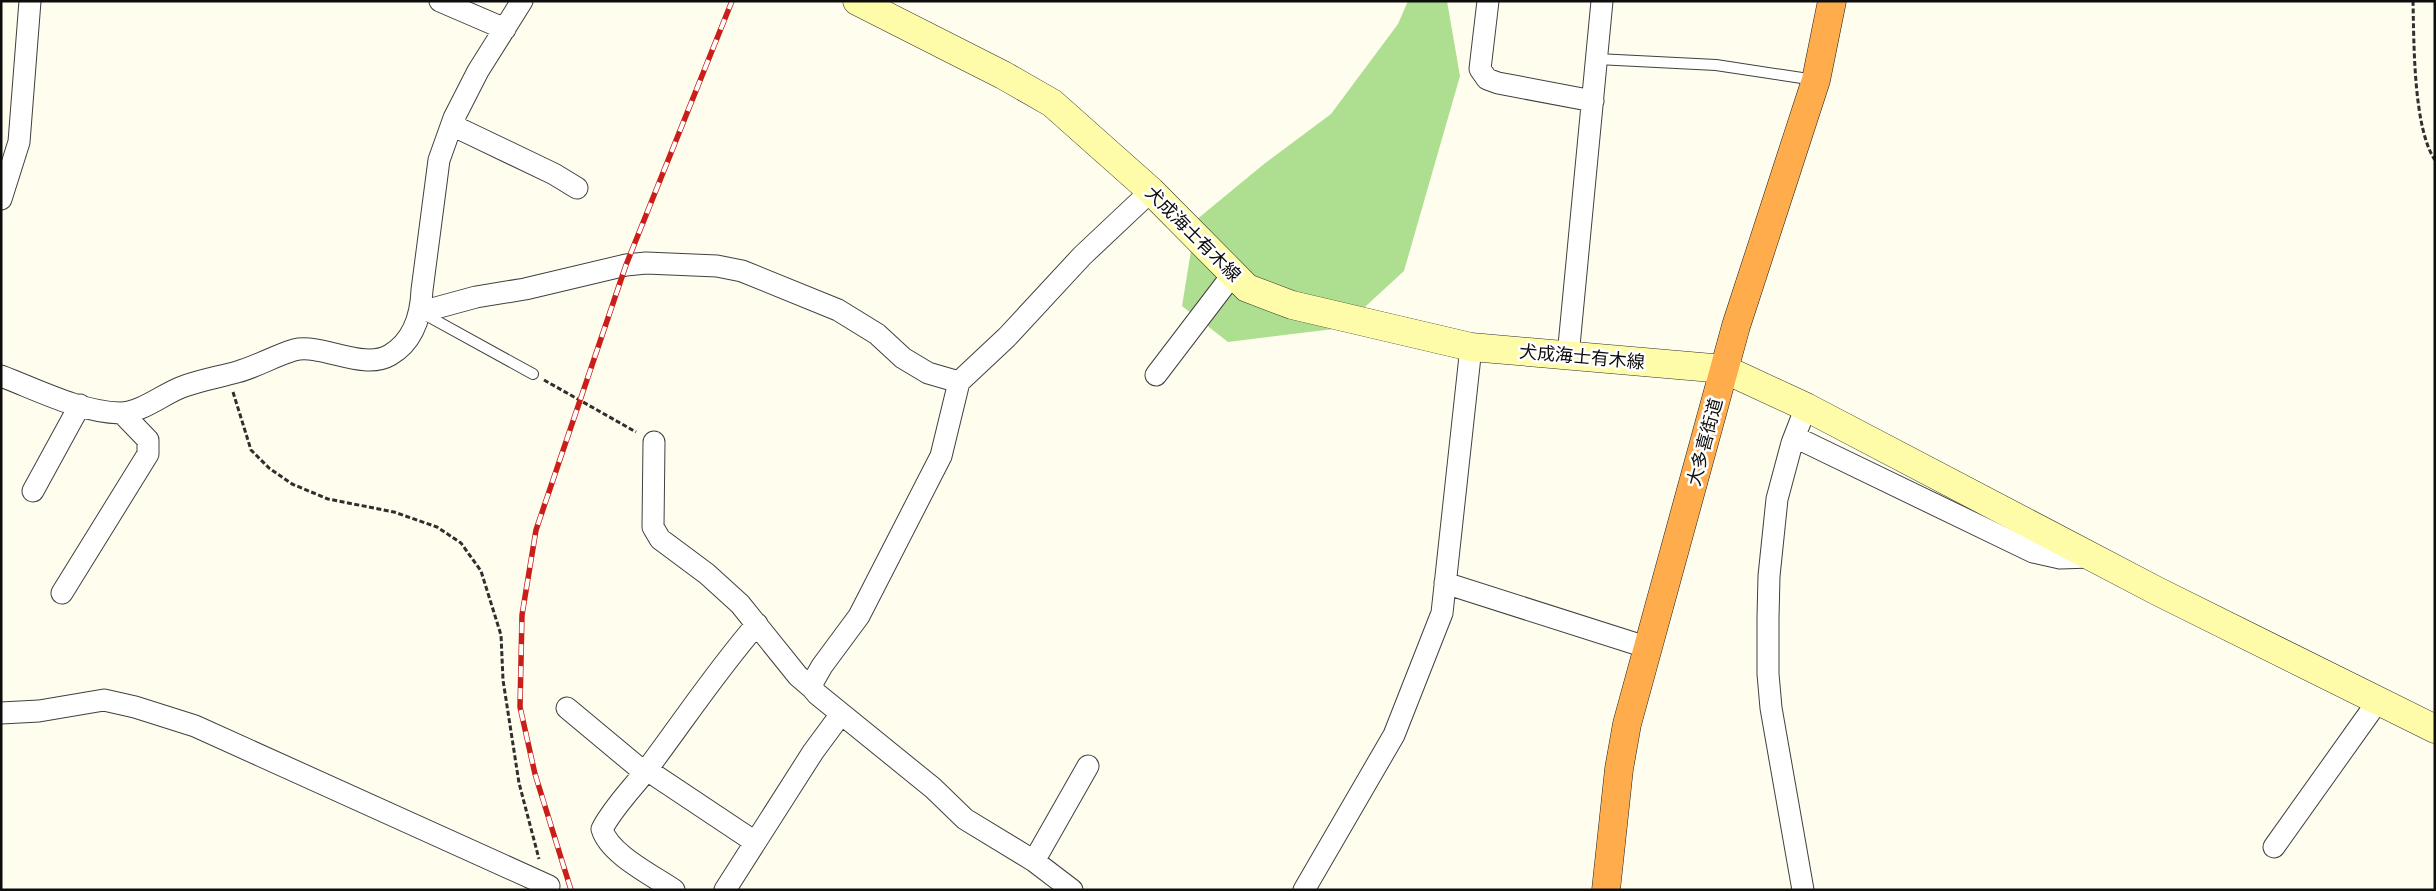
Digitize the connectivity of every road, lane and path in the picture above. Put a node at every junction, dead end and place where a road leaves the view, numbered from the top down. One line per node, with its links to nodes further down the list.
1 (30, 1): 17 (street)
2 (440, 1): 9 (street)
3 (522, 1): 9 (street)
4 (857, 1): 16 (main road, 犬成海士有木線)
5 (1488, 1): 12 (street)
6 (1602, 1): 10 (street)
7 (1832, 1): 11 (highway, 大多喜街道)
8 (2413, 1): 14 (path)
9 (505, 29): 13 (street)
10 (1597, 59): 11 (lane); 12 (street)
11 (1816, 80): 22 (highway, 大多喜街道)
12 (1593, 101): 21 (street)
13 (454, 118): 15 (street); 19 (street)
14 (2435, 160)
15 (577, 188)
16 (1151, 191): 18 (main road, 犬成海士有木線); 27 (street)
17 (1, 199)
18 (1233, 274): 20 (main road, 犬成海士有木線); 25 (street)
19 (421, 312): 23 (street); 24 (lane); 27 (street)
20 (1470, 346): 21 (main road, 犬成海士有木線); 35 (street)
21 (1568, 356): 22 (main road, 犬成海士有木線)
22 (1724, 369): 29 (main road); 38 (highway, 大多喜街道)
23 (227, 374): 30 (street); 50 (path)
24 (533, 374): 32 (path)
25 (1156, 375)
26 (1, 376): 28 (street)
27 (959, 382): 39 (street)
28 (80, 405): 30 (street); 33 (street)
29 (1806, 407): 31 (street); 34 (main road)
30 (122, 413): 36 (street)
31 (1795, 437): 34 (street); 56 (street)
32 (654, 442): 37 (street)
33 (33, 491)
34 (2091, 557): 40 (main road)
35 (1445, 583): 38 (street); 54 (street)
36 (62, 593)
37 (757, 624): 39 (street); 46 (street)
38 (1649, 648): 55 (highway, 大多喜街道)
39 (812, 688): 43 (street)
40 (2378, 701): 44 (main road); 48 (street)
41 (567, 708): 46 (street)
42 (1, 713): 50 (street)
43 (841, 714): 47 (street); 49 (street)
44 (2435, 729)
45 (1088, 766): 49 (street)
46 (646, 771): 47 (street); 51 (street)
47 (754, 842): 52 (street)
48 (2274, 847)
49 (1034, 861): 53 (street)
50 (549, 886)
51 (674, 890)
52 (725, 890)
53 (1072, 890)
54 (1304, 890)
55 (1606, 890)
56 (1803, 890)

